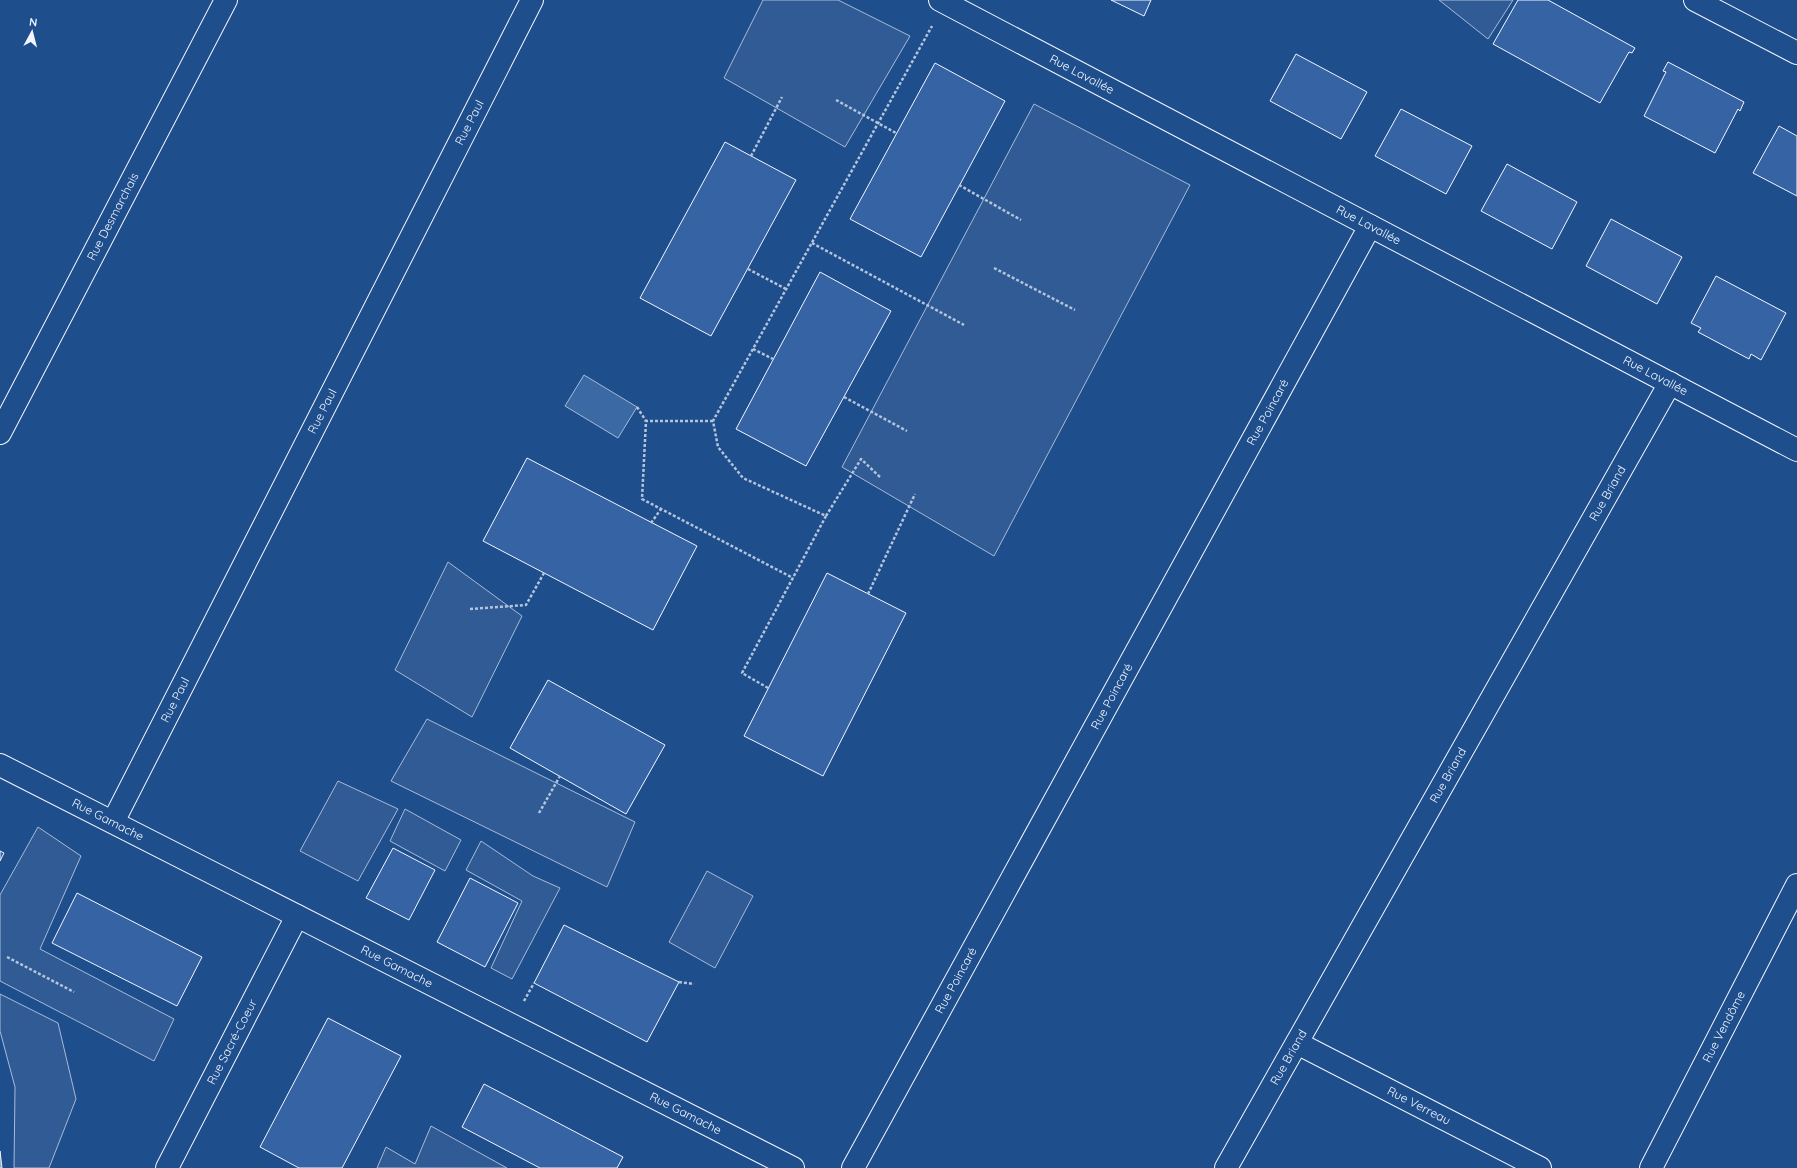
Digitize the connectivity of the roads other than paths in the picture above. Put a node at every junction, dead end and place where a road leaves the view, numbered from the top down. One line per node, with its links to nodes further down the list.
1 (226, 0): 8 (street, Rue Desmarchais)
2 (532, 0): 11 (street, Rue Paul)
3 (1695, 0): 5 (street)
4 (942, 1): 6 (street, Rue Lavallée)
5 (1797, 53)
6 (1370, 226): 7 (street, Rue Lavallée); 17 (street, Rue Poincaré)
7 (1670, 383): 9 (street, Rue Lavallée); 14 (street, Rue Briand)
8 (0, 433)
9 (1797, 450)
10 (0, 765): 11 (street, Rue Gamache)
11 (113, 822): 13 (street, Rue Gamache)
12 (1797, 885): 20 (street, Rue Vendôme)
13 (297, 916): 15 (street, Rue Sacré-Coeur); 16 (street, Rue Gamache)
14 (1297, 1043): 18 (street, Rue Briand); 19 (street, Rue Verreau)
15 (167, 1168)
16 (793, 1168)
17 (853, 1168)
18 (1226, 1168)
19 (1540, 1168)
20 (1651, 1168)

